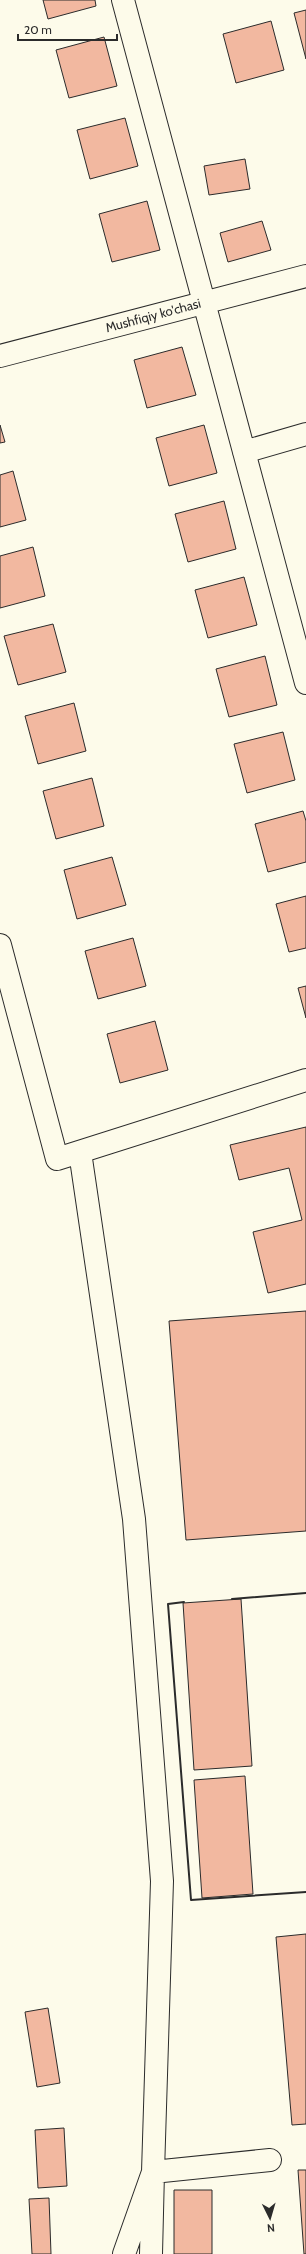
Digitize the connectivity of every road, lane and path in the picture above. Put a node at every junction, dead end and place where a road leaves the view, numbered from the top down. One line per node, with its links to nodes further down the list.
1 (123, 0): 3 (street)
2 (306, 276): 3 (street, Mushfiqiy ko'chasi)
3 (204, 302): 4 (street, Mushfiqiy ko'chasi); 6 (street)
4 (0, 356)
5 (306, 434): 6 (street)
6 (244, 452): 7 (street)
7 (306, 683)
8 (0, 945): 10 (street)
9 (306, 1080): 10 (street)
10 (80, 1152): 12 (street)
11 (270, 2160): 12 (street)
12 (153, 2172): 13 (street); 14 (street)
13 (124, 2254)
14 (151, 2254)

